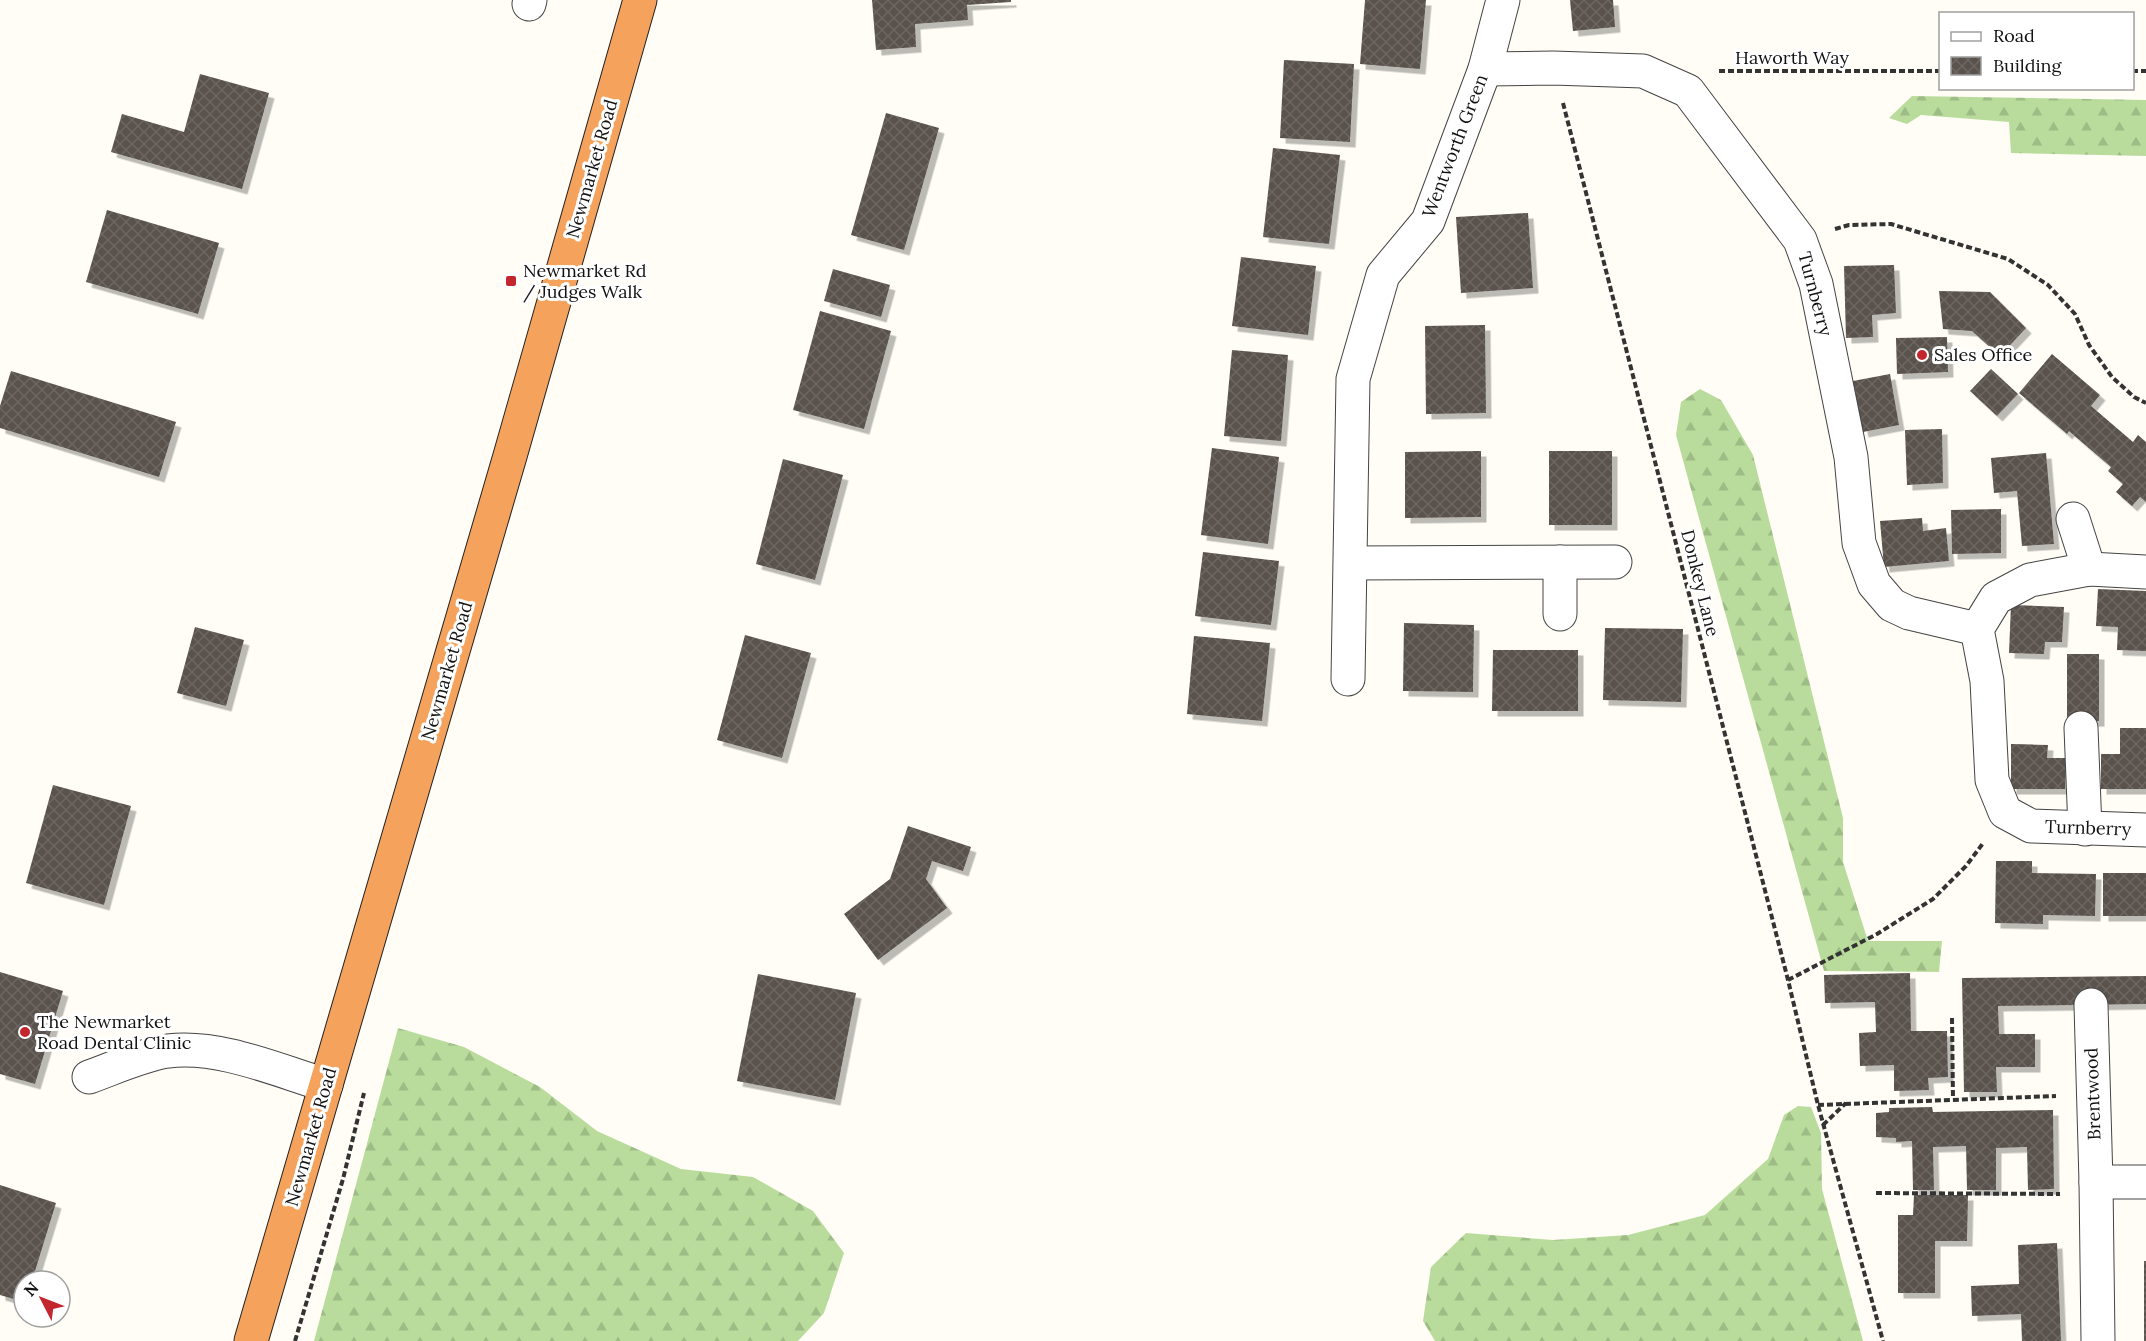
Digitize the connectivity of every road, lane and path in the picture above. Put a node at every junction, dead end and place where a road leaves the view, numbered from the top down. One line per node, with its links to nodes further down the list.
1 (640, 0): 26 (highway, Newmarket Road)
2 (1503, 0): 4 (street, Wentworth Green)
3 (1553, 68): 4 (street, Turnberry); 7 (street, Turnberry); 22 (path, Donkey Lane)
4 (1485, 69): 10 (street, Wentworth Green)
5 (1716, 71): 6 (path, Haworth Way)
6 (1939, 71)
7 (1800, 240): 8 (path); 16 (street, Turnberry)
8 (2146, 403)
9 (2073, 519): 13 (street)
10 (1351, 562): 11 (street); 17 (street, Wentworth Green)
11 (1560, 562): 12 (street); 15 (street)
12 (1615, 562)
13 (2089, 569): 14 (street); 16 (street)
14 (2146, 572)
15 (1560, 614)
16 (1977, 629): 19 (street)
17 (1348, 680)
18 (2081, 728): 20 (street)
19 (2005, 812): 20 (street, Turnberry); 22 (path)
20 (2085, 829): 21 (street, Turnberry)
21 (2146, 830)
22 (1788, 981): 30 (path, Donkey Lane)
23 (2091, 1005): 27 (street, Brentwood)
24 (1952, 1018): 28 (path)
25 (89, 1077): 26 (street)
26 (326, 1085): 35 (highway, Newmarket Road)
27 (2093, 1095): 28 (path); 33 (street, Brentwood)
28 (1953, 1099): 29 (path)
29 (1846, 1103): 30 (path); 31 (path)
30 (1818, 1105): 31 (path, Donkey Lane)
31 (1824, 1125): 36 (path, Donkey Lane)
32 (2146, 1182): 33 (street)
33 (2096, 1188): 34 (path); 37 (street, Brentwood)
34 (1876, 1193)
35 (251, 1341)
36 (1883, 1341)
37 (2098, 1341)

